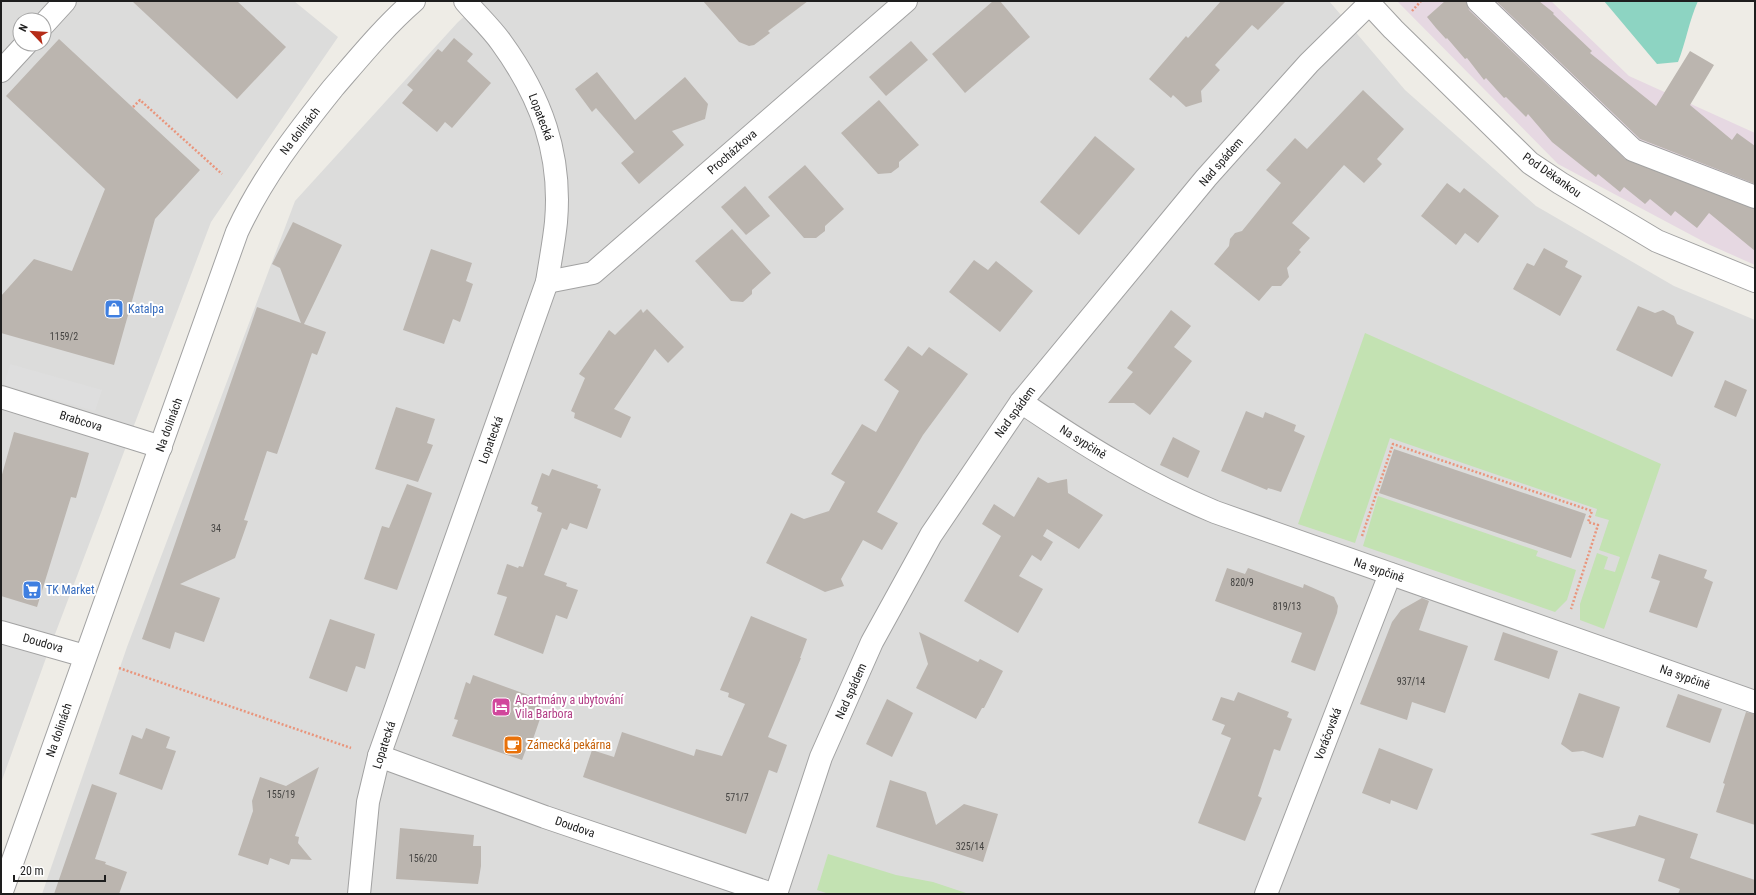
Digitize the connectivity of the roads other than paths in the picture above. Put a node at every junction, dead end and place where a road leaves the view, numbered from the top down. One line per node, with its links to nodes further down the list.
1 (65, 1): 7 (street)
2 (414, 1): 15 (street, Na dolinách)
3 (465, 1): 12 (street, Lopatecká)
4 (906, 1): 12 (street, Procházkova)
5 (1478, 1): 10 (street)
6 (1368, 2): 11 (street, Pod Děkankou); 14 (street, Nad spádem)
7 (52, 15)
8 (19, 52): 9 (street)
9 (1, 71)
10 (1755, 197)
11 (1755, 281)
12 (547, 282): 20 (street, Lopatecká)
13 (1, 397): 15 (street, Brabcova)
14 (1021, 402): 16 (street, Na sypčině); 24 (street, Nad spádem)
15 (161, 447): 18 (street, Na dolinách)
16 (1390, 574): 19 (street, Na sypčině); 25 (street, Voráčovská)
17 (1, 632): 18 (street, Doudova)
18 (85, 656): 21 (street, Na dolinách)
19 (1755, 702)
20 (379, 756): 22 (street, Lopatecká); 23 (street, Doudova)
21 (1, 894)
22 (359, 894)
23 (772, 894)
24 (776, 894)
25 (1266, 894)

